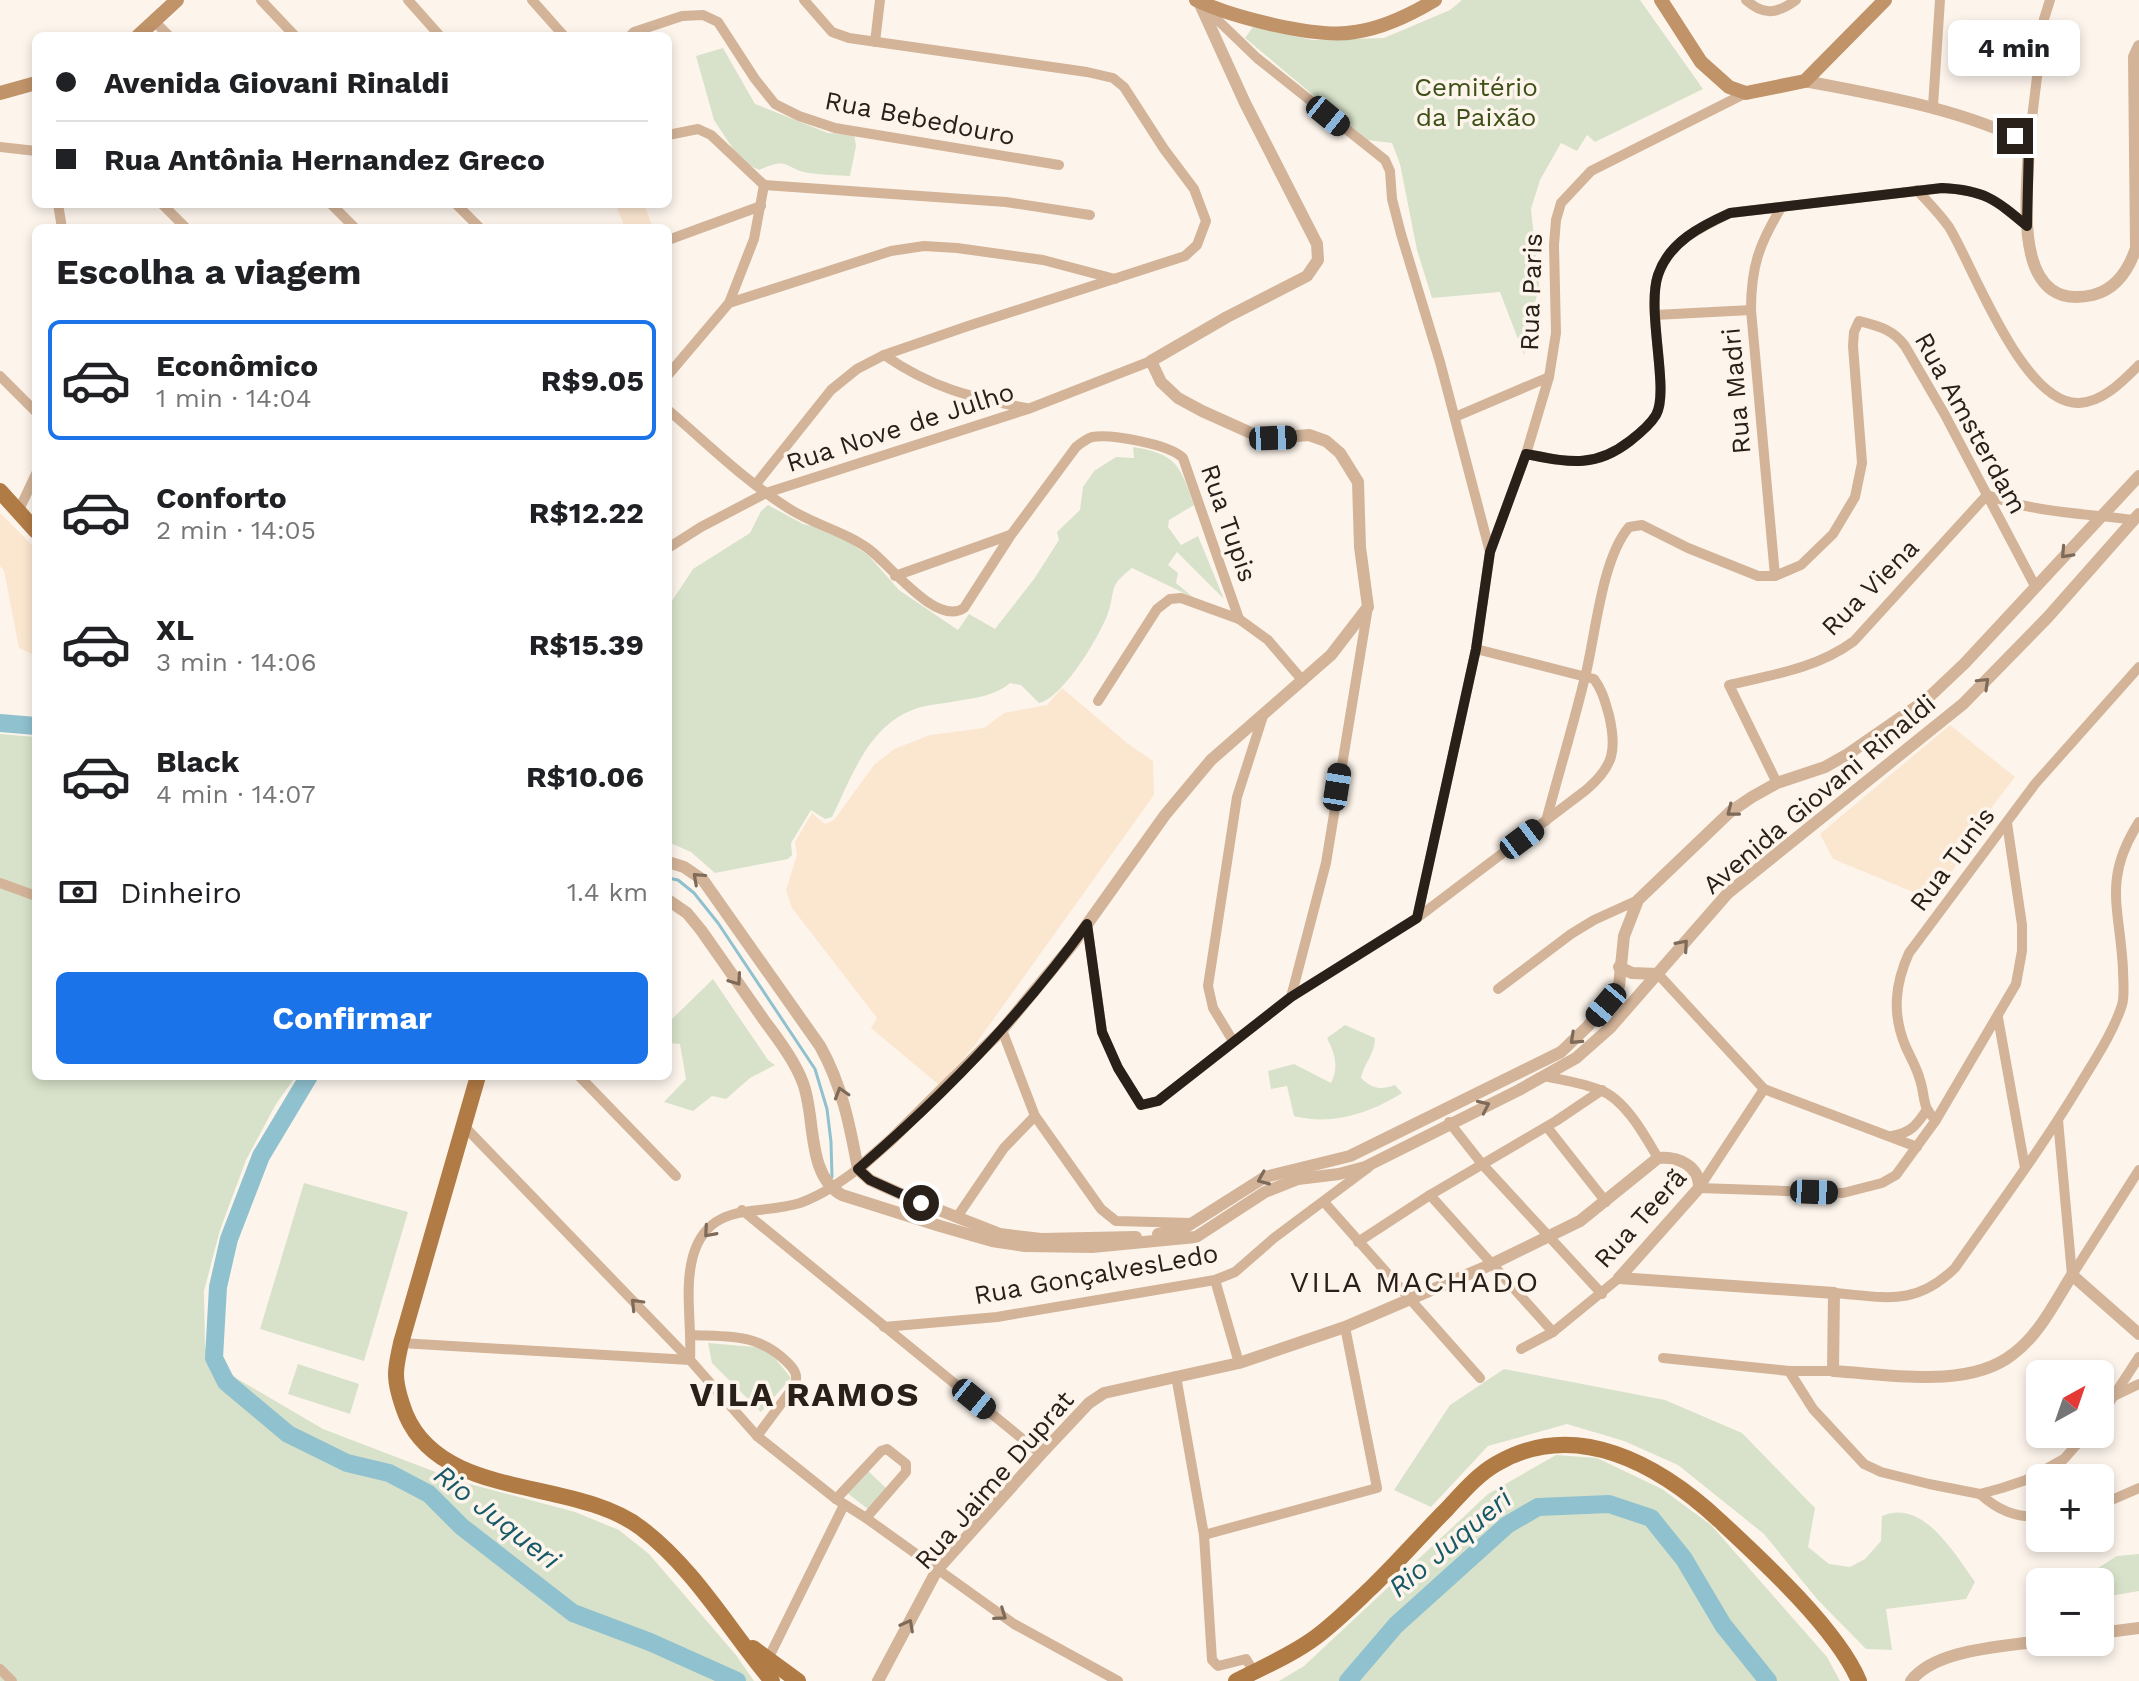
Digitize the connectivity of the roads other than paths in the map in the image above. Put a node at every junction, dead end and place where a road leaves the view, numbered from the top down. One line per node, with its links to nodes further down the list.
1 (177, 0): 15 (main road)
2 (261, 0): 18 (street)
3 (408, 0): 19 (street)
4 (804, 0): 22 (street)
5 (880, 0): 22 (street)
6 (1435, 0): 13 (main road)
7 (1661, 0): 27 (main road)
8 (1746, 0): 9 (street)
9 (1796, 0)
10 (1885, 0): 24 (main road)
11 (1940, 0): 28 (street)
12 (2050, 0): 30 (street)
13 (1198, 1): 52 (street); 60 (street)
14 (540, 3): 20 (street)
15 (155, 22): 16 (main road); 17 (street)
16 (143, 32)
17 (165, 32)
18 (291, 32)
19 (436, 32)
20 (561, 32)
21 (634, 32): 33 (street, Rua Bebedouro)
22 (875, 42): 47 (street)
23 (2139, 46): 45 (street)
24 (1805, 81): 27 (main road); 28 (street)
25 (32, 84): 26 (main road)
26 (0, 93)
27 (1746, 93): 56 (street, Rua Paris)
28 (1933, 106): 30 (street)
29 (672, 134): 34 (street)
30 (2029, 143): 45 (street)
31 (0, 147): 32 (street)
32 (32, 151)
33 (1059, 165)
34 (764, 185): 36 (street); 41 (street)
35 (1917, 190): 40 (street); 45 (street); 53 (street)
36 (761, 206): 46 (street); 48 (street)
37 (166, 208): 42 (street)
38 (335, 208): 43 (street)
39 (460, 208): 44 (street)
40 (1781, 208): 49 (street, Rua Madri); 50 (street)
41 (1090, 215)
42 (182, 224)
43 (351, 224)
44 (476, 224)
45 (2027, 226)
46 (672, 239)
47 (1117, 279): 48 (street); 51 (street)
48 (729, 303): 54 (street)
49 (1751, 310): 50 (street); 76 (street, Rua Madri)
50 (1655, 315): 61 (street)
51 (884, 355): 58 (street); 64 (street)
52 (1151, 361): 58 (street, Rua Nove de Julho); 78 (street)
53 (2139, 365)
54 (672, 370)
55 (0, 376): 57 (street)
56 (1549, 377): 60 (street); 61 (street, Rua Paris)
57 (32, 408)
58 (1028, 409): 66 (street, Rua Nove de Julho)
59 (672, 413): 64 (street)
60 (1455, 417): 74 (street)
61 (1526, 454): 74 (street, Rua Paris)
62 (2139, 476): 69 (street, Avenida Giovani Rinaldi)
63 (32, 479): 68 (street)
64 (756, 484): 66 (street)
65 (0, 491): 68 (main road)
66 (766, 493): 73 (street, Rua Nove de Julho); 75 (street)
67 (1987, 495): 69 (street); 76 (street, Rua Amsterdam); 77 (street, Rua Amsterdam); 86 (street, Rua Viena)
68 (10, 507): 71 (main road)
69 (2102, 515): 70 (street); 77 (street, Avenida Giovani Rinaldi, one-way to 77)
70 (2136, 517): 98 (street, Avenida Giovani Rinaldi, one-way to 70)
71 (32, 527)
72 (1011, 535): 75 (street); 75 (street); 79 (street, Rua Tupis)
73 (672, 545)
74 (1490, 552): 80 (street)
75 (895, 576)
76 (1775, 576): 82 (street)
77 (2035, 586): 86 (street, Avenida Giovani Rinaldi)
78 (1368, 607): 83 (street); 100 (street)
79 (1239, 619): 83 (street); 84 (street)
80 (1476, 649): 82 (street); 95 (street)
81 (2139, 667): 89 (street, Rua Tunis)
82 (1586, 675): 87 (street); 87 (street)
83 (1303, 681): 85 (street)
84 (1098, 701)
85 (1264, 713): 96 (street); 103 (street)
86 (1777, 783): 93 (street, Avenida Giovani Rinaldi, one-way to 93)
87 (1546, 821): 95 (street)
88 (2139, 822): 112 (street)
89 (2007, 823): 101 (street); 109 (street, Rua Tunis)
90 (672, 863): 125 (street, one-way to 90)
91 (0, 883): 92 (street)
92 (32, 895)
93 (1638, 900): 97 (street, Avenida Giovani Rinaldi); 99 (street)
94 (672, 903): 129 (street, one-way to 129)
95 (1417, 918): 100 (street)
96 (1087, 924): 102 (street); 103 (street)
97 (1619, 967): 98 (street); 117 (street, Avenida Giovani Rinaldi, one-way to 117)
98 (1658, 974): 104 (street, Avenida Giovani Rinaldi); 107 (street)
99 (1498, 989)
100 (1291, 997): 103 (street)
101 (1998, 1018): 111 (street); 124 (street)
102 (1002, 1030): 110 (street); 125 (street)
103 (1233, 1041)
104 (1544, 1076): 108 (street); 113 (street, Avenida Giovani Rinaldi, one-way to 104)
105 (583, 1080): 127 (street)
106 (476, 1084): 114 (main road)
107 (1764, 1089): 116 (street); 128 (street, Rua Teerã)
108 (1602, 1090): 115 (street); 121 (street)
109 (1926, 1111): 111 (street); 116 (street)
110 (1035, 1116): 134 (street); 135 (street)
111 (1936, 1120): 118 (street)
112 (2058, 1120): 124 (street); 139 (street)
113 (1449, 1122): 120 (street, Avenida Giovani Rinaldi); 122 (street)
114 (464, 1126): 150 (main road); 154 (street, one-way to 114)
115 (1547, 1127): 122 (street); 132 (street)
116 (1890, 1136): 118 (street)
117 (1381, 1142): 119 (street, Avenida Giovani Rinaldi); 120 (street)
118 (1917, 1147): 128 (street)
119 (1356, 1153): 123 (street); 135 (street, Avenida Giovani Rinaldi, one-way to 135)
120 (1386, 1156): 123 (street, Avenida Giovani Rinaldi)
121 (1658, 1158): 128 (street); 132 (street, Rua Jaime Duprat)
122 (1482, 1164): 130 (street); 136 (street)
123 (1369, 1165): 131 (street, Rua GonçalvesLedo); 135 (street, Avenida Giovani Rinaldi)
124 (2025, 1168): 142 (street)
125 (858, 1169): 129 (street); 134 (street, Avenida Giovani Rinaldi)
126 (2139, 1170): 139 (street)
127 (676, 1176)
128 (1699, 1188): 140 (street, Rua Teerã)
129 (831, 1189): 133 (street); 135 (street, Avenida Giovani Rinaldi)
130 (1430, 1195): 137 (street); 138 (street)
131 (1324, 1202): 137 (street); 141 (street, Rua GonçalvesLedo)
132 (1606, 1202): 136 (street, Rua Jaime Duprat)
133 (742, 1210): 145 (street); 149 (street, one-way to 149)
134 (957, 1217): 135 (street, Avenida Giovani Rinaldi)
135 (1199, 1228)
136 (1549, 1238): 138 (street, Rua Jaime Duprat); 143 (street)
137 (1358, 1242): 144 (street)
138 (1490, 1265): 144 (street, Rua Jaime Duprat); 147 (street)
139 (2072, 1275): 148 (street); 157 (street)
140 (1619, 1278): 142 (street); 143 (street, Rua Teerã)
141 (1215, 1280): 145 (street, Rua GonçalvesLedo); 155 (street)
142 (1834, 1293): 157 (street)
143 (1602, 1294): 147 (street, Rua Teerã)
144 (1408, 1299): 146 (street, Rua Jaime Duprat); 159 (street)
145 (884, 1327): 164 (street)
146 (1345, 1327): 155 (street, Rua Jaime Duprat); 171 (street)
147 (1553, 1332): 151 (street, Rua Teerã)
148 (2139, 1334)
149 (691, 1335): 154 (street); 162 (street)
150 (401, 1343): 154 (street); 177 (main road)
151 (1521, 1349)
152 (2139, 1357): 161 (street)
153 (1663, 1358): 156 (street)
154 (690, 1360): 162 (street)
155 (1239, 1363): 158 (street, Rua Jaime Duprat)
156 (1789, 1371): 157 (street); 166 (street)
157 (1833, 1371)
158 (1176, 1376): 164 (street, Rua Jaime Duprat); 171 (street)
159 (1480, 1378)
160 (2139, 1384): 161 (street)
161 (2115, 1396)
162 (757, 1436): 168 (street)
163 (2074, 1448): 166 (street)
164 (1041, 1454): 172 (street, Rua Jaime Duprat)
165 (2139, 1488): 167 (street)
166 (1980, 1494): 169 (street)
167 (2114, 1499)
168 (840, 1502): 170 (street); 170 (street); 177 (street)
169 (2026, 1516)
170 (866, 1518): 172 (street)
171 (1204, 1535): 178 (street)
172 (937, 1570): 181 (street, Rua Jaime Duprat, one-way to 172); 182 (street, one-way to 182)
173 (2139, 1628): 174 (street)
174 (2114, 1631)
175 (2026, 1643): 185 (street)
176 (0, 1669): 179 (street)
177 (768, 1671): 180 (main road)
178 (1254, 1672): 183 (main road); 184 (main road)
179 (12, 1681)
180 (798, 1681)
181 (878, 1681)
182 (1118, 1681)
183 (1236, 1681)
184 (1859, 1681)
185 (1911, 1681)

